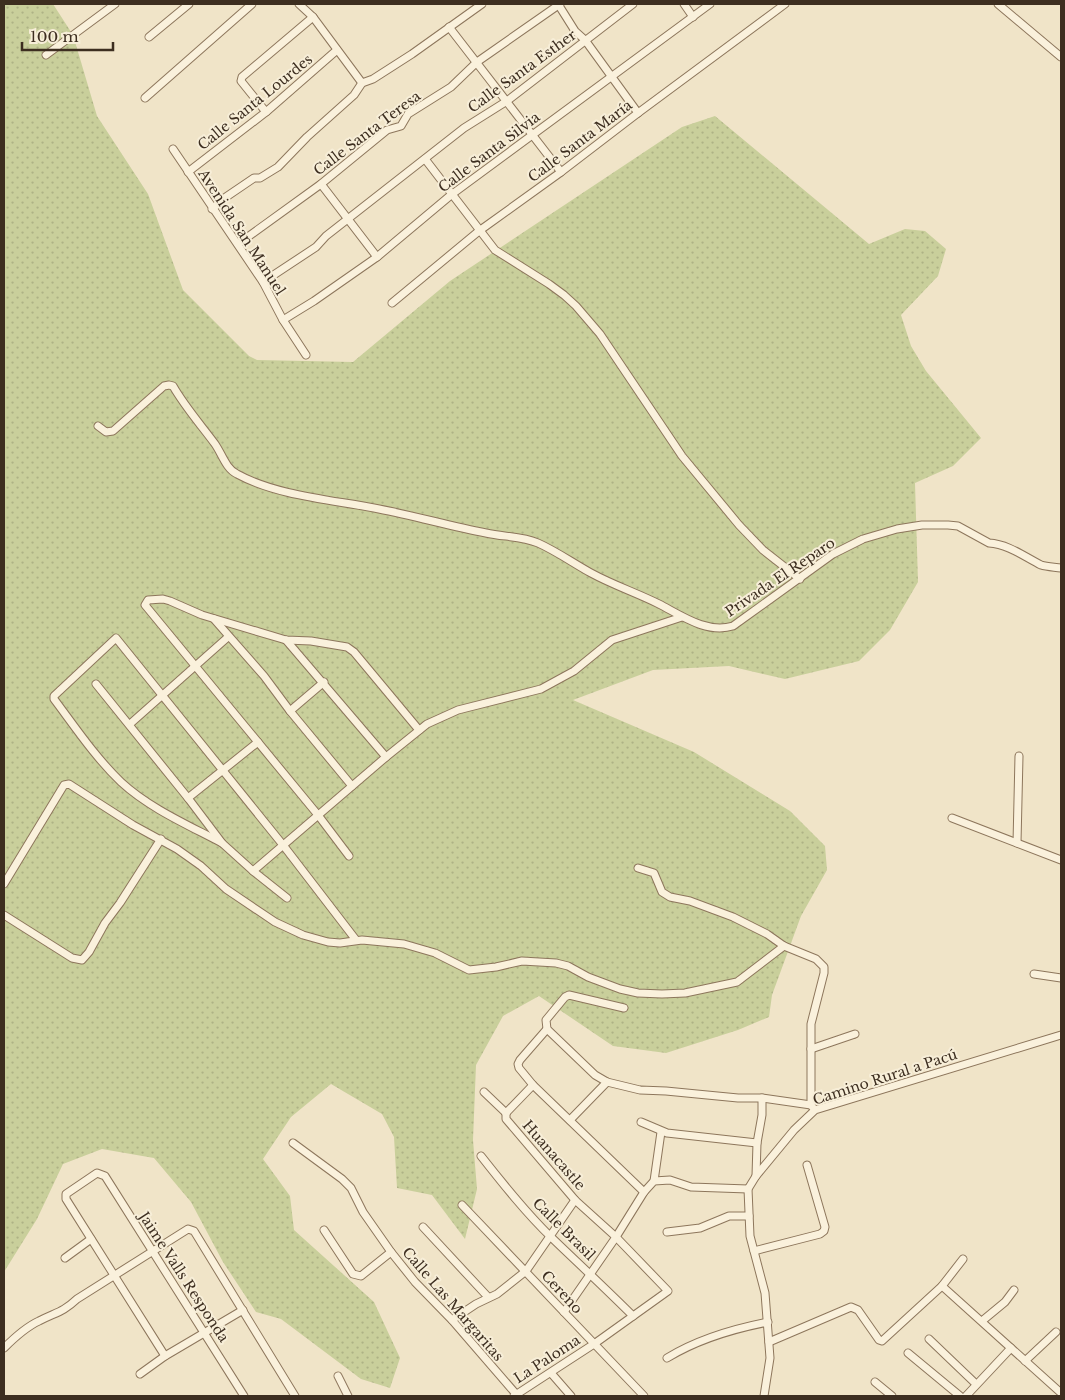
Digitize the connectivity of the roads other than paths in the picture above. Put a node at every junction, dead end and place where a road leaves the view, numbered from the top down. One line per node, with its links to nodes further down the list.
1 (115, 4): 18 (street)
2 (252, 4): 23 (street)
3 (299, 4): 12 (street)
4 (482, 4): 14 (street)
5 (559, 4): 16 (street); 20 (street, Calle Santa Teresa)
6 (634, 4): 16 (street, Calle Santa Esther)
7 (684, 4): 13 (street)
8 (710, 4): 13 (street, Calle Santa Silvia)
9 (785, 4): 26 (street, Calle Santa María)
10 (998, 4): 19 (street)
11 (184, 5): 15 (street)
12 (313, 17): 17 (street); 25 (street)
13 (693, 17): 21 (street, Calle Santa Silvia)
14 (449, 27): 20 (street); 22 (street)
15 (150, 37)
16 (585, 40): 21 (street); 24 (street, Calle Santa Esther)
17 (337, 50): 22 (street); 25 (street, Calle Santa Lourdes)
18 (46, 55)
19 (1061, 57)
20 (477, 62): 24 (street); 32 (street, Calle Santa Teresa)
21 (612, 77): 26 (street); 27 (street, Calle Santa Silvia)
22 (362, 82): 34 (street)
23 (145, 98)
24 (506, 101): 27 (street); 29 (street, Calle Santa Esther)
25 (266, 112): 30 (street, Calle Santa Lourdes)
26 (638, 113): 31 (street, Calle Santa María)
27 (534, 134): 31 (street); 33 (street, Calle Santa Silvia)
28 (173, 149): 30 (street, Avenida San Manuel)
29 (425, 159): 33 (street); 35 (street, Calle Santa Esther)
30 (188, 172): 34 (street, Avenida San Manuel)
31 (561, 172): 36 (street, Calle Santa María)
32 (321, 184): 35 (street); 37 (street, Calle Santa Teresa)
33 (451, 195): 36 (street); 38 (street, Calle Santa Silvia)
34 (212, 209): 37 (street, Avenida San Manuel)
35 (348, 220): 38 (street); 39 (street, Calle Santa Esther)
36 (479, 231): 40 (street, Calle Santa María); 45 (street)
37 (238, 244): 39 (street, Avenida San Manuel)
38 (377, 257): 41 (street, Calle Santa Silvia)
39 (263, 282): 41 (street, Avenida San Manuel)
40 (392, 303)
41 (283, 320): 42 (street, Avenida San Manuel)
42 (306, 355)
43 (98, 426): 46 (street, Privada El Reparo)
44 (1061, 568): 45 (street, Privada El Reparo)
45 (800, 579): 46 (street, Privada El Reparo)
46 (682, 617): 56 (street)
47 (213, 618): 48 (street); 49 (street); 50 (street)
48 (228, 637): 50 (street); 54 (street)
49 (286, 640): 51 (street); 56 (street)
50 (195, 665): 53 (street); 57 (street)
51 (324, 682): 54 (street); 59 (street)
52 (96, 684): 55 (street)
53 (162, 694): 55 (street); 60 (street); 67 (street)
54 (290, 711): 61 (street)
55 (130, 724): 62 (street)
56 (419, 730): 59 (street)
57 (258, 742): 60 (street); 63 (street)
58 (1019, 756): 66 (street)
59 (386, 757): 61 (street)
60 (222, 769): 62 (street); 68 (street)
61 (352, 786): 63 (street)
62 (188, 798): 67 (street)
63 (318, 815): 68 (street); 69 (street)
64 (952, 818): 66 (street)
65 (161, 840): 73 (street); 75 (street); 76 (street)
66 (1017, 843): 70 (street)
67 (222, 844): 72 (street)
68 (283, 845): 72 (street); 76 (street)
69 (348, 856)
70 (1061, 860)
71 (638, 868): 77 (street)
72 (253, 871): 74 (street)
73 (4, 884)
74 (287, 898)
75 (4, 915)
76 (356, 940): 77 (street)
77 (784, 946): 84 (street)
78 (1034, 974): 79 (street)
79 (1061, 978)
80 (624, 1008): 81 (street)
81 (547, 1029): 85 (street); 86 (street)
82 (855, 1034): 84 (street)
83 (1061, 1035): 89 (street, Camino Rural a Pacú)
84 (811, 1049): 89 (street)
85 (606, 1082): 88 (street); 91 (street)
86 (533, 1085): 90 (street, Huanacastle); 91 (street)
87 (484, 1092): 90 (street)
88 (762, 1098): 89 (street); 95 (street)
89 (813, 1108): 98 (street, Camino Rural a Pacú)
90 (506, 1114): 102 (street, Huanacastle)
91 (570, 1120): 101 (street)
92 (641, 1122): 93 (street)
93 (661, 1132): 95 (street); 99 (street)
94 (293, 1143): 113 (street, Calle Las Margaritas)
95 (756, 1143): 98 (street)
96 (481, 1156): 108 (street, Calle Brasil)
97 (807, 1165): 111 (street)
98 (756, 1176): 100 (street, Camino Rural a Pacú)
99 (654, 1181): 100 (street); 101 (street)
100 (748, 1189): 104 (street)
101 (644, 1192): 109 (street)
102 (575, 1200): 108 (street); 109 (street, Huanacastle)
103 (462, 1205): 116 (street, Cereno)
104 (749, 1216): 107 (street); 111 (street)
105 (423, 1228): 122 (street)
106 (324, 1230): 113 (street)
107 (667, 1232)
108 (551, 1237): 116 (street); 117 (street, Calle Brasil)
109 (616, 1237): 117 (street); 121 (street, Huanacastle)
110 (91, 1239): 112 (street, Jaime Valls Responda); 114 (street); 118 (street)
111 (754, 1251): 128 (street)
112 (151, 1252): 118 (street); 123 (street); 129 (street, Jaime Valls Responda)
113 (391, 1252): 126 (street, Calle Las Margaritas)
114 (64, 1258)
115 (963, 1258): 119 (street)
116 (526, 1271): 122 (street); 124 (street, Cereno)
117 (590, 1273): 124 (street); 125 (street, Calle Brasil)
118 (114, 1275): 134 (street); 137 (street)
119 (942, 1286): 127 (street); 132 (street)
120 (1014, 1290): 127 (street)
121 (668, 1291): 125 (street, La Paloma)
122 (488, 1297): 126 (street)
123 (243, 1310): 129 (street); 148 (street)
124 (564, 1312): 133 (street, Cereno)
125 (633, 1316): 133 (street, La Paloma)
126 (452, 1320): 146 (street, Calle Las Margaritas)
127 (982, 1321): 135 (street)
128 (768, 1322): 132 (street); 138 (street)
129 (204, 1332): 137 (street); 147 (street, Jaime Valls Responda)
130 (1056, 1332): 139 (street)
131 (929, 1339): 144 (street)
132 (769, 1342): 152 (street)
133 (594, 1344): 140 (street, La Paloma); 151 (street, Cereno)
134 (4, 1348)
135 (1011, 1348): 139 (street); 144 (street)
136 (908, 1353): 154 (street)
137 (164, 1356): 141 (street)
138 (668, 1358)
139 (1025, 1360): 145 (street)
140 (551, 1373): 146 (street, La Paloma); 150 (street)
141 (140, 1374)
142 (338, 1376): 149 (street)
143 (875, 1382): 153 (street)
144 (976, 1384): 155 (street)
145 (1061, 1393)
146 (515, 1395)
147 (244, 1396)
148 (295, 1396)
149 (348, 1396)
150 (570, 1396)
151 (644, 1396)
152 (764, 1396)
153 (892, 1396)
154 (960, 1396)
155 (966, 1396)

